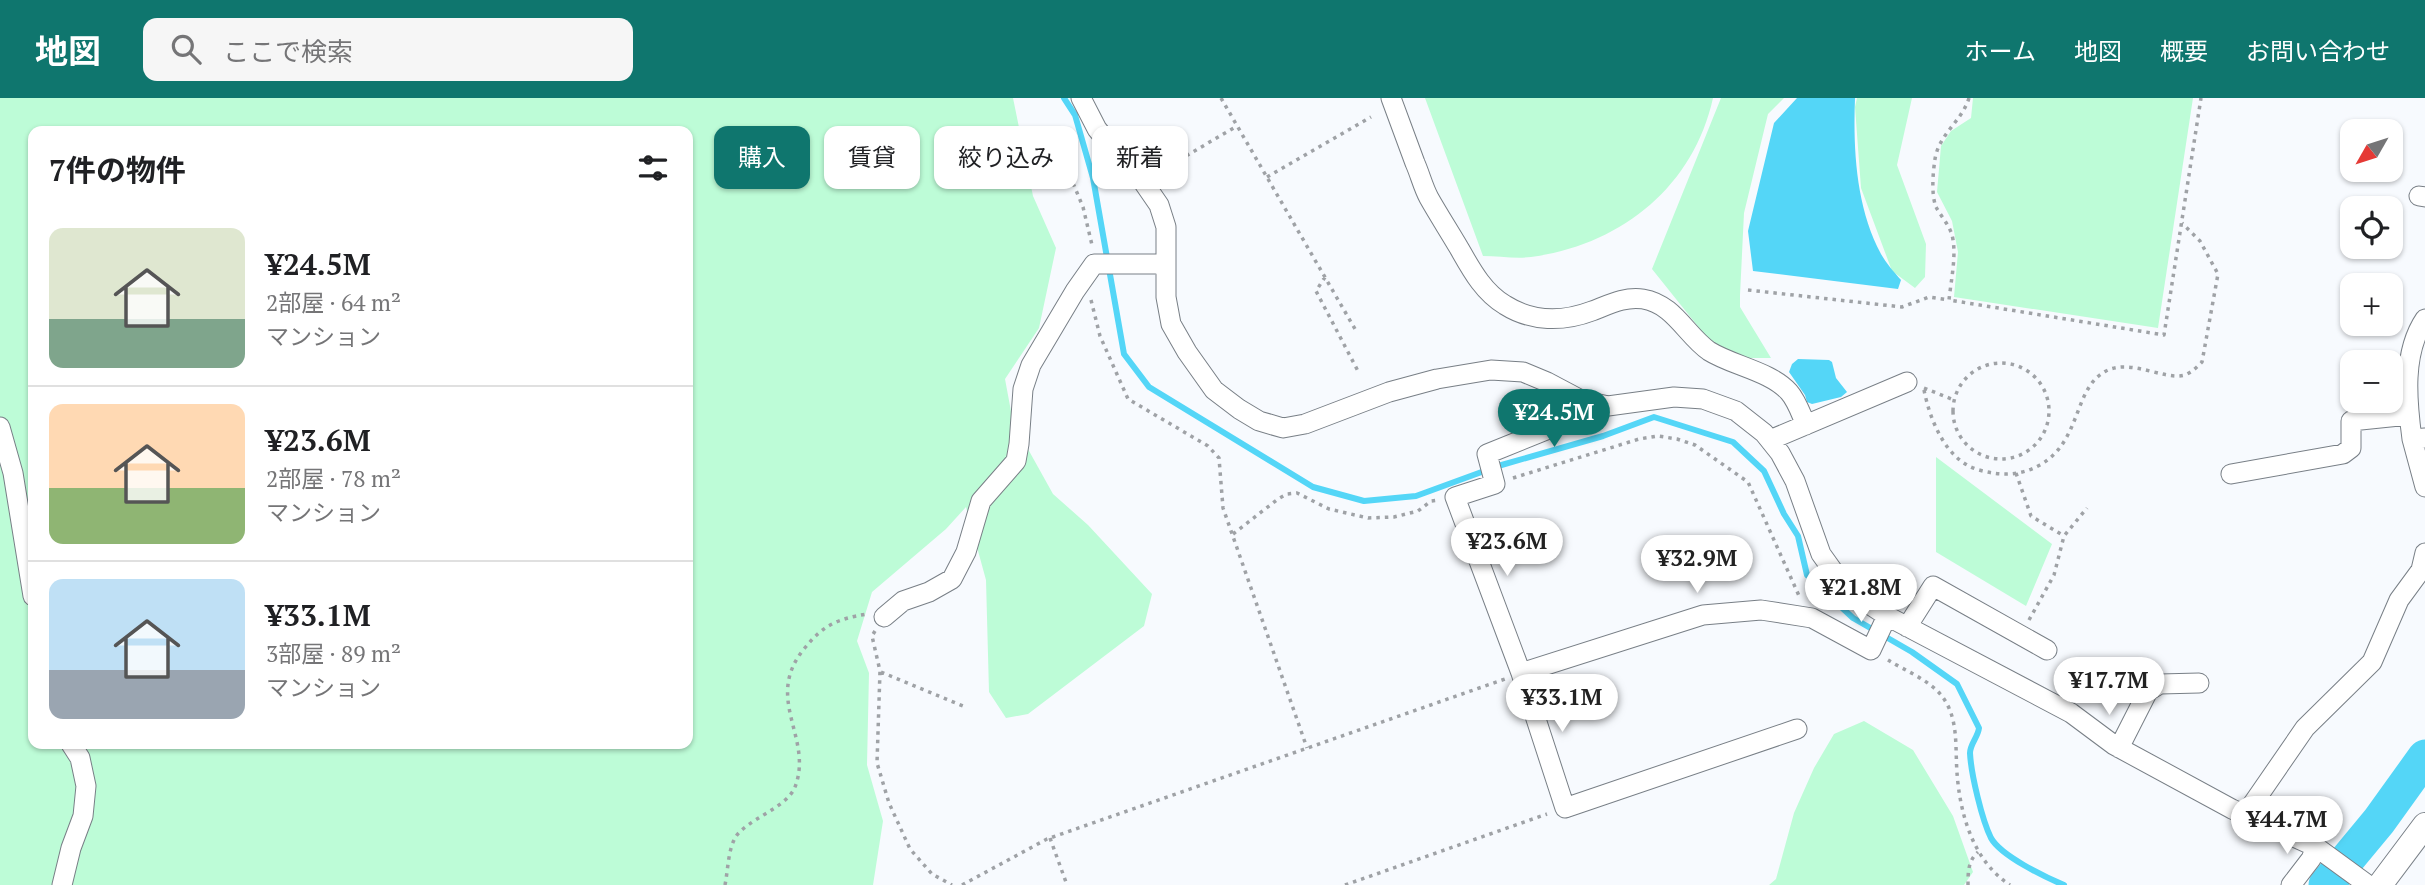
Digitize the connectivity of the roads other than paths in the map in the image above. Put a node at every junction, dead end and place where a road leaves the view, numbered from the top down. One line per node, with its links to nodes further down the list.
1 (1081, 98): 3 (street)
2 (1391, 98): 8 (street)
3 (1166, 267): 6 (street); 17 (street)
4 (2425, 320): 7 (street)
5 (1915, 385): 8 (street)
6 (1587, 401): 11 (street); 20 (street)
7 (2409, 415): 10 (street); 12 (street)
8 (1806, 425): 11 (street)
9 (0, 426): 15 (street)
10 (2418, 438): 13 (street)
11 (1770, 440): 16 (street)
12 (2231, 474)
13 (2425, 487)
14 (2425, 553): 25 (street)
15 (28, 565)
16 (1887, 616): 18 (street); 20 (street)
17 (884, 617)
18 (1907, 627): 19 (street); 23 (street)
19 (2047, 650)
20 (1521, 673): 22 (street)
21 (2199, 683): 23 (street)
22 (1797, 729)
23 (2119, 748): 25 (street)
24 (74, 749): 29 (street)
25 (2245, 814): 27 (street)
26 (2425, 825): 28 (main road)
27 (2316, 847): 28 (street); 30 (street)
28 (2369, 883)
29 (62, 885)
30 (2291, 885)

